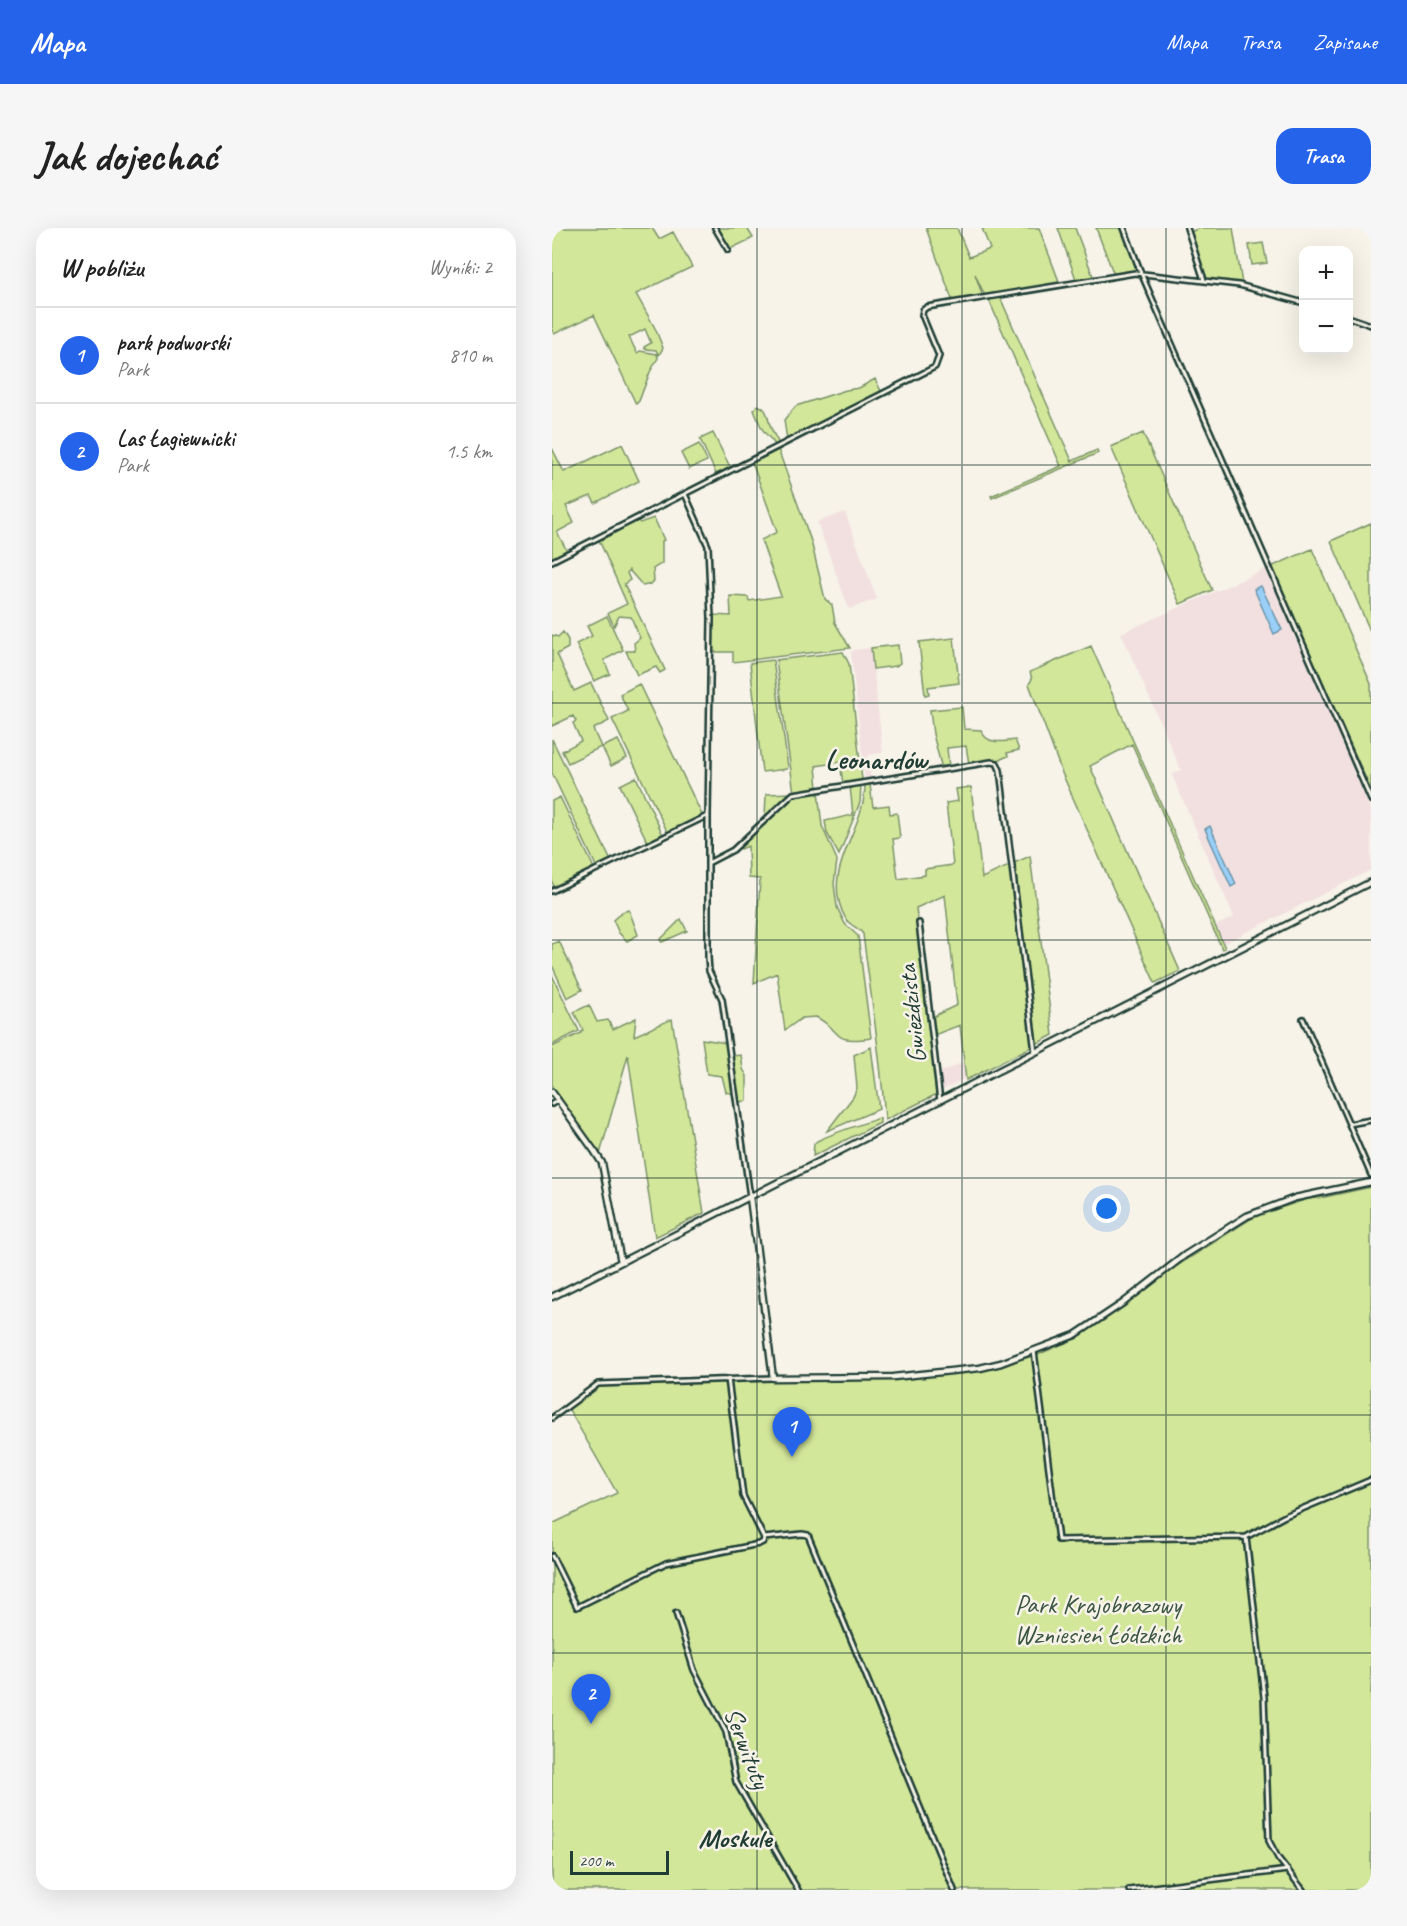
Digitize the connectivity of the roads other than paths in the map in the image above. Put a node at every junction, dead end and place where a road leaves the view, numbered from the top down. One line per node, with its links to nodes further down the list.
1 (715, 228): 4 (street)
2 (1124, 228): 5 (street)
3 (1187, 228): 6 (street)
4 (728, 250)
5 (1141, 273): 6 (street); 10 (street); 12 (street)
6 (1204, 281): 7 (street)
7 (1299, 302)
8 (1353, 319): 9 (street)
9 (1371, 325)
10 (685, 494): 11 (street); 13 (street)
11 (552, 561)
12 (1371, 800)
13 (708, 816): 14 (street); 16 (street)
14 (708, 863): 19 (street); 28 (street)
15 (1371, 882): 19 (street)
16 (552, 891)
17 (919, 923): 22 (street, Gwieździsta)
18 (1303, 1019): 25 (street)
19 (1035, 1052): 22 (street)
20 (552, 1092): 21 (street)
21 (558, 1100): 23 (street); 29 (street)
22 (939, 1101): 28 (street)
23 (552, 1104)
24 (1371, 1120): 25 (street)
25 (1349, 1124): 26 (street)
26 (1371, 1176)
27 (1371, 1182): 31 (street)
28 (750, 1197): 29 (street); 32 (street)
29 (621, 1262): 30 (street)
30 (552, 1297)
31 (1034, 1351): 32 (street); 36 (street)
32 (773, 1378): 33 (street)
33 (728, 1379): 34 (street); 37 (street)
34 (552, 1418)
35 (1371, 1480): 36 (street)
36 (1246, 1537): 40 (street)
37 (764, 1538): 38 (street); 42 (street)
38 (552, 1556)
39 (676, 1613): 41 (street, Serwituty)
40 (1288, 1870): 43 (street); 44 (street)
41 (798, 1890)
42 (954, 1890)
43 (1129, 1890)
44 (1303, 1890)

